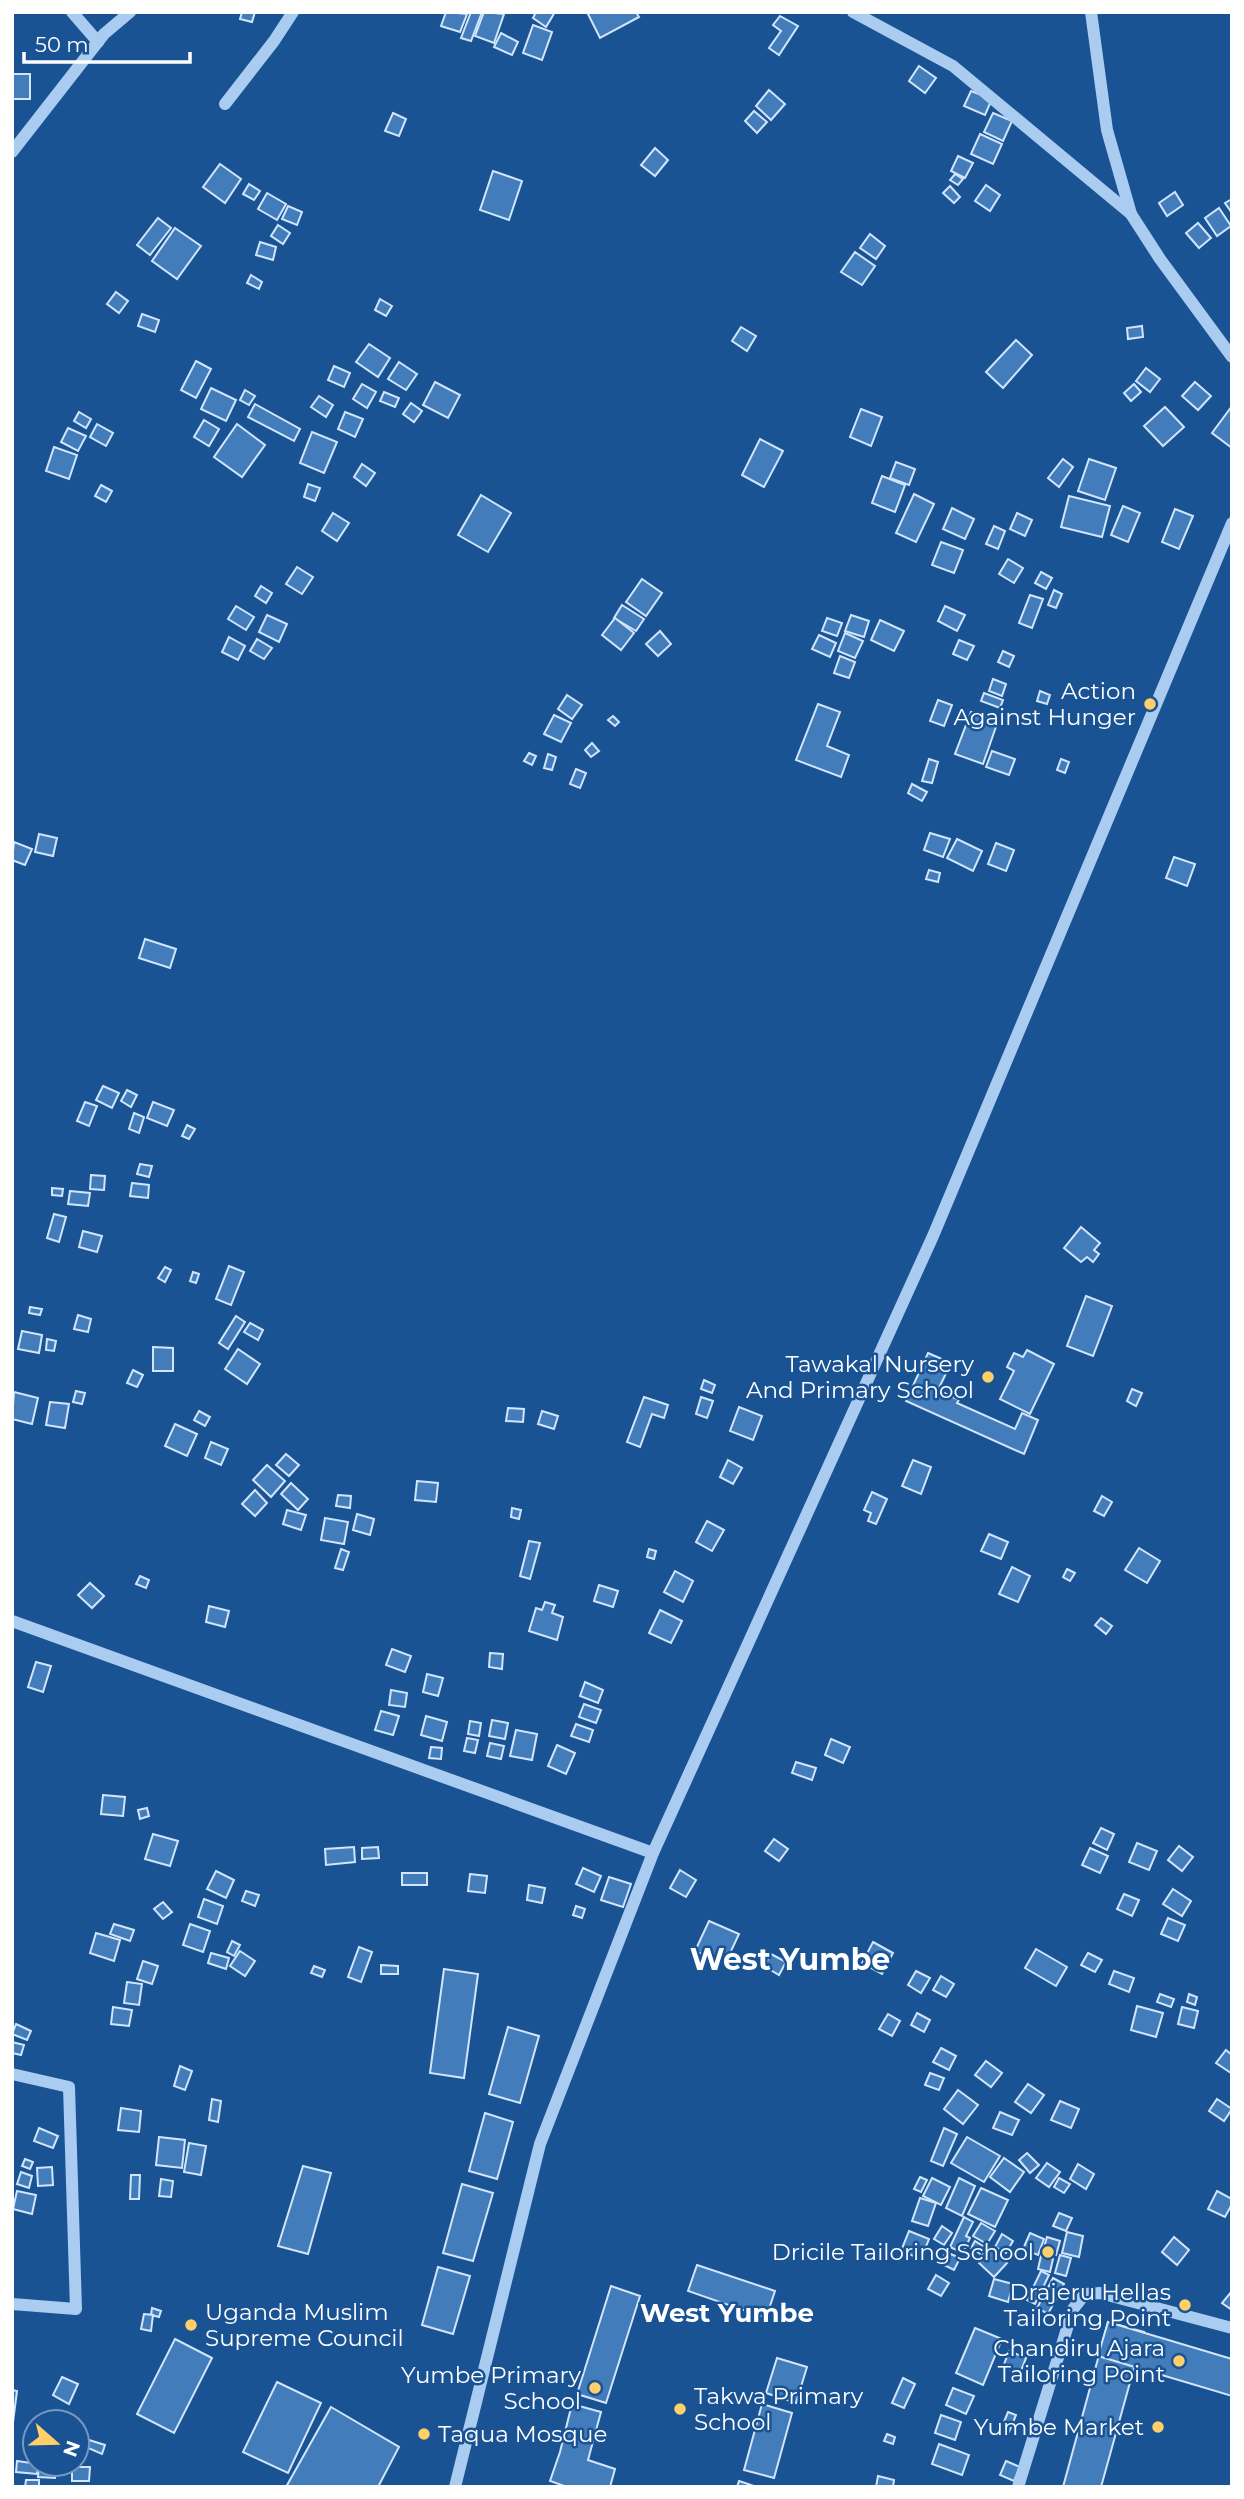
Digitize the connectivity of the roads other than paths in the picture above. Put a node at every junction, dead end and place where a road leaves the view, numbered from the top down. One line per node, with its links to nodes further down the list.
1 (72, 12): 6 (street)
2 (130, 12): 6 (street)
3 (293, 12): 7 (street)
4 (853, 12): 9 (street)
5 (1091, 12): 9 (street)
6 (97, 41): 8 (street)
7 (225, 104)
8 (12, 152)
9 (1131, 214): 10 (street)
10 (1232, 356)
11 (1232, 523): 13 (street)
12 (12, 1621): 13 (street)
13 (653, 1853): 17 (street)
14 (12, 2074): 15 (street)
15 (12, 2304)
16 (1232, 2328): 18 (street)
17 (454, 2487)
18 (1018, 2487)

